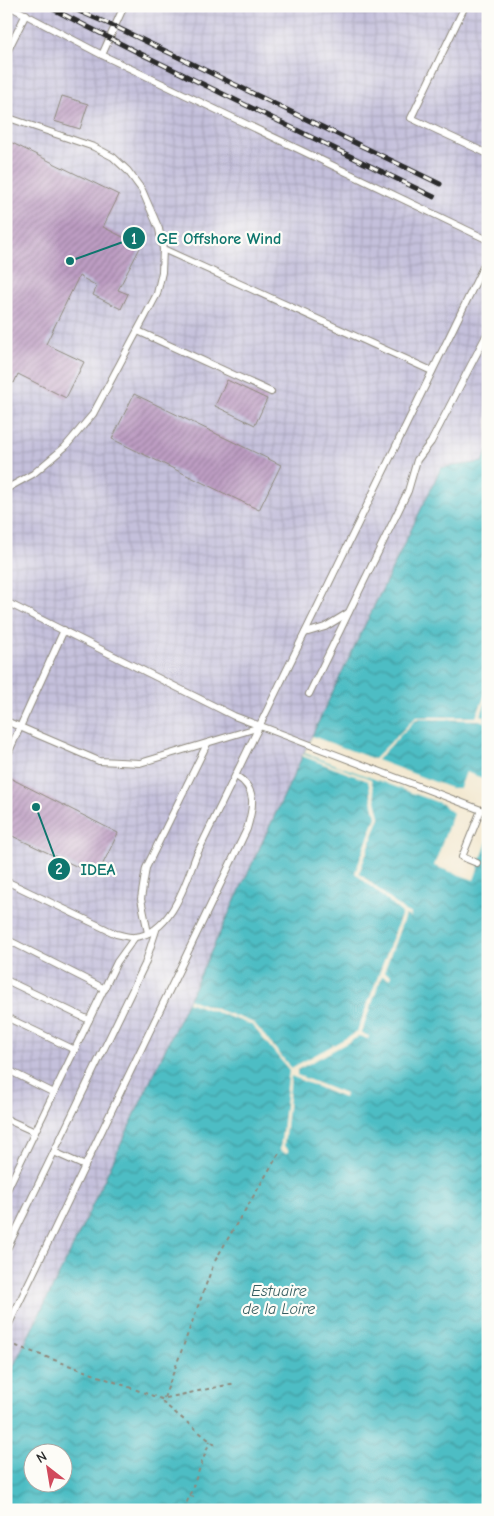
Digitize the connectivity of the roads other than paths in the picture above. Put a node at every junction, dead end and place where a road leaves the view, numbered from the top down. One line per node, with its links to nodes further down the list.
1 (9, 6): 4 (lane)
2 (465, 6): 8 (lane)
3 (124, 8): 6 (lane)
4 (26, 14): 5 (lane); 6 (lane)
5 (6, 54)
6 (102, 55): 9 (lane)
7 (6, 117): 10 (lane)
8 (488, 154)
9 (488, 240)
10 (163, 249): 12 (lane); 14 (lane)
11 (488, 257): 14 (lane)
12 (138, 331): 15 (lane); 16 (lane)
13 (488, 332): 18 (lane)
14 (432, 371): 20 (lane)
15 (270, 392)
16 (6, 489)
17 (6, 602): 19 (lane)
18 (349, 612): 20 (lane); 21 (lane)
19 (64, 630): 23 (lane); 24 (lane)
20 (305, 633): 23 (lane)
21 (309, 694)
22 (6, 721): 24 (lane)
23 (260, 727): 25 (lane); 27 (lane); 28 (lane)
24 (20, 728): 25 (lane); 26 (lane)
25 (207, 744): 31 (lane)
26 (6, 758)
27 (236, 776): 30 (lane); 44 (lane)
28 (476, 862)
29 (6, 881): 32 (lane)
30 (156, 930): 31 (lane); 43 (lane)
31 (148, 933): 32 (lane)
32 (135, 937): 35 (lane)
33 (6, 939): 35 (lane)
34 (6, 980): 37 (lane)
35 (105, 989): 37 (lane)
36 (6, 1017): 38 (lane)
37 (89, 1020): 38 (lane)
38 (75, 1050): 40 (lane)
39 (6, 1069): 40 (lane)
40 (54, 1093): 42 (lane)
41 (6, 1118): 42 (lane)
42 (35, 1132): 46 (lane)
43 (54, 1152): 44 (lane); 48 (lane)
44 (85, 1166): 49 (lane)
45 (6, 1171): 46 (lane)
46 (14, 1175): 47 (lane)
47 (6, 1192)
48 (6, 1251)
49 (6, 1330)

